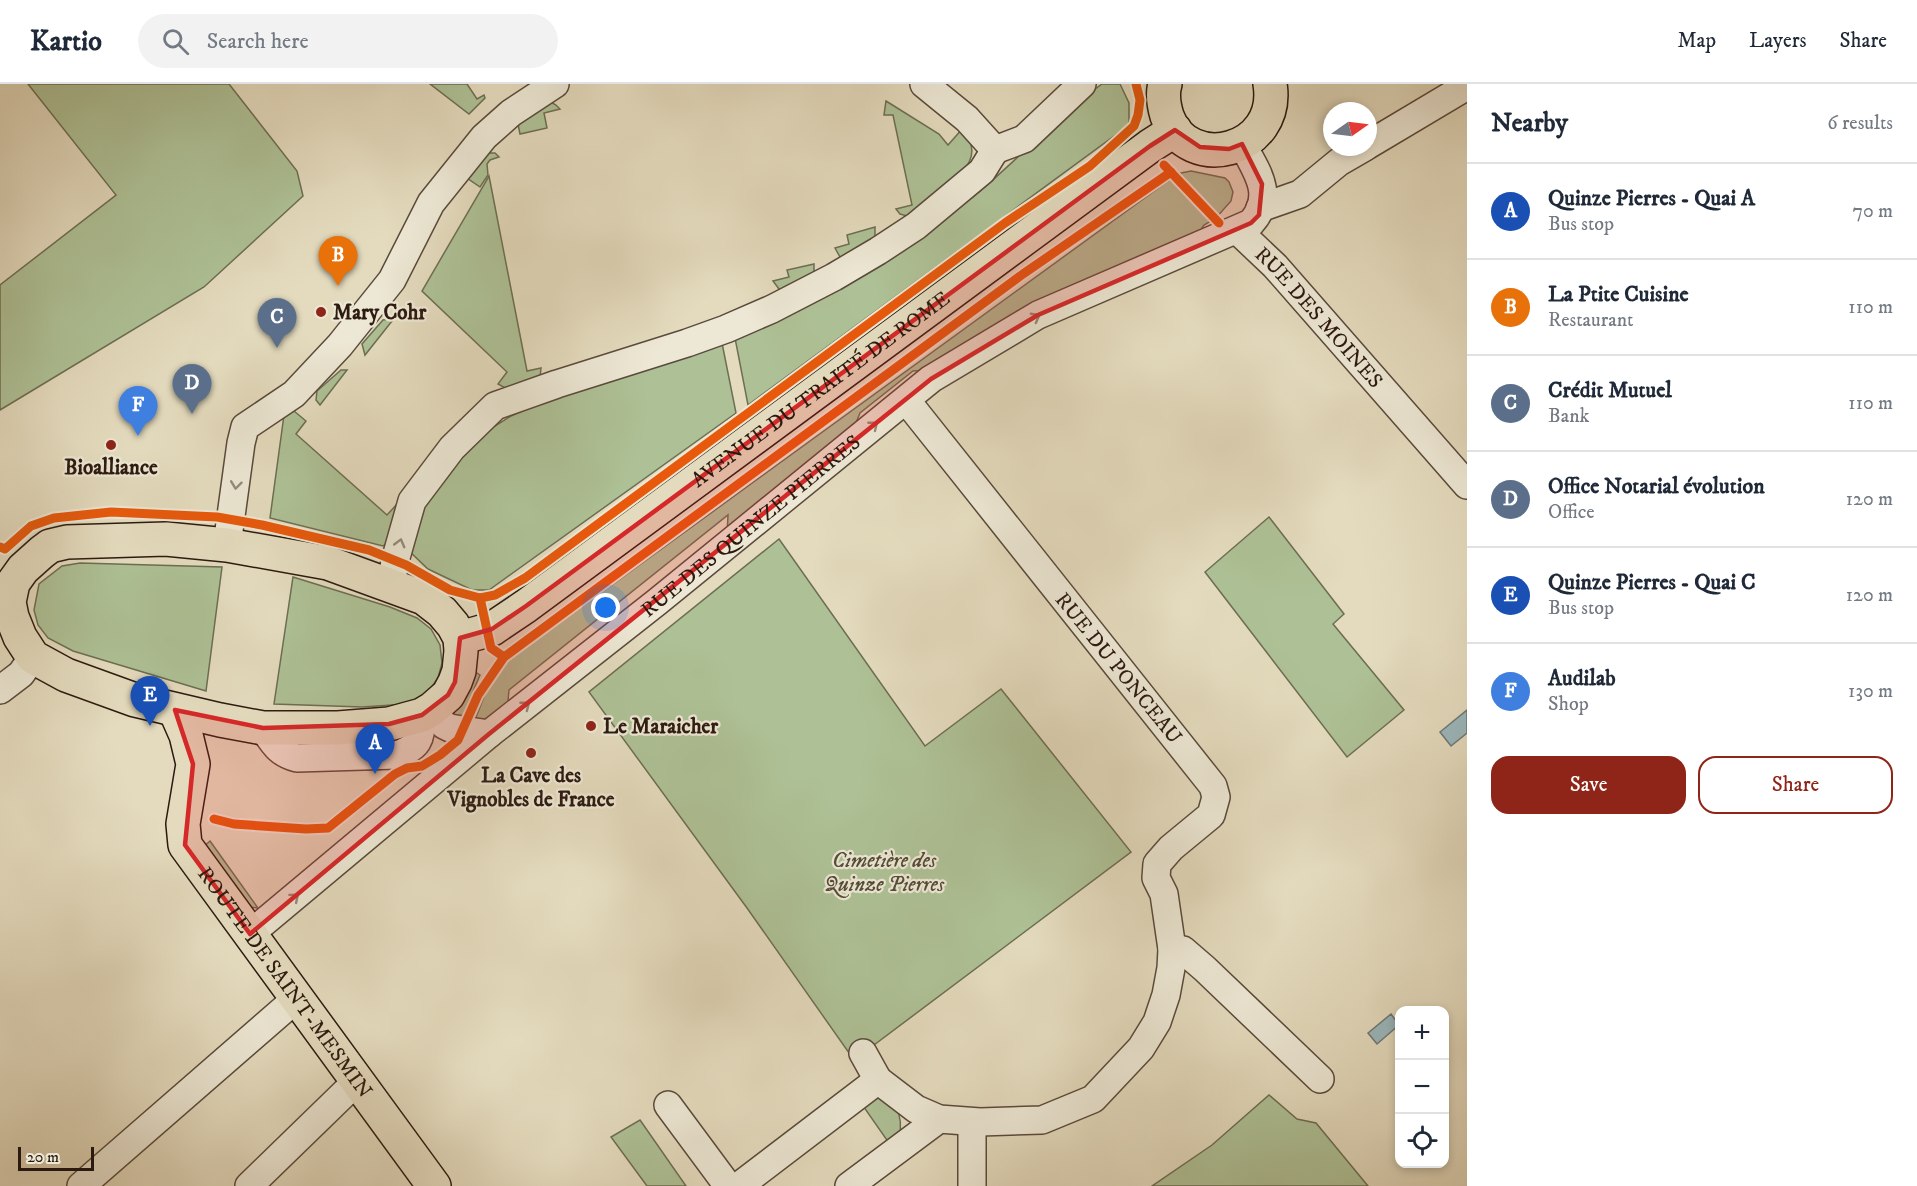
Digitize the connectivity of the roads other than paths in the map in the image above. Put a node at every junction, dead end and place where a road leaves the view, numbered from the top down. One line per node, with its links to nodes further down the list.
1 (555, 84): 16 (street, one-way to 16)
2 (924, 84): 10 (street)
3 (1082, 84): 10 (street)
4 (1165, 84): 7 (main road)
5 (1270, 84): 9 (main road)
6 (1467, 86): 8 (street)
7 (1175, 129): 9 (main road); 19 (main road, AVENUE DU TRAITÉ DE ROME)
8 (1377, 139)
9 (1242, 144): 12 (street)
10 (995, 150): 18 (street, one-way to 10)
11 (1349, 156): 12 (street)
12 (1260, 208): 13 (street, RUE DES MOINES)
13 (1232, 232): 14 (street, RUE DES QUINZE PIERRES, one-way to 13); 15 (street, RUE DES MOINES)
14 (906, 400): 25 (street, RUE DES QUINZE PIERRES, one-way to 14); 28 (street, RUE DU PONCEAU)
15 (1467, 485)
16 (227, 545): 17 (main road); 18 (main road)
17 (7, 580): 20 (main road)
18 (391, 585): 19 (main road)
19 (460, 638): 23 (main road)
20 (33, 657): 21 (street); 22 (main road)
21 (0, 690)
22 (175, 710): 24 (main road); 26 (main road, ROUTE DE SAINT-MESMIN)
23 (427, 712): 24 (main road); 25 (street)
24 (220, 720): 26 (main road, ROUTE DE SAINT-MESMIN)
25 (489, 734): 27 (street, RUE DES QUINZE PIERRES, one-way to 25)
26 (193, 764): 27 (main road, ROUTE DE SAINT-MESMIN)
27 (250, 934): 29 (main road, ROUTE DE SAINT-MESMIN)
28 (1172, 949): 31 (street); 36 (street, RUE DU PONCEAU)
29 (297, 998): 33 (main road, ROUTE DE SAINT-MESMIN); 37 (street)
30 (863, 1053): 32 (street)
31 (1320, 1079)
32 (878, 1080): 35 (street, RUE DU PONCEAU); 41 (street)
33 (356, 1082): 38 (street); 39 (main road, ROUTE DE SAINT-MESMIN)
34 (668, 1105): 40 (street)
35 (939, 1119): 36 (street, RUE DU PONCEAU); 42 (street)
36 (972, 1122): 43 (street)
37 (81, 1186)
38 (249, 1186)
39 (434, 1186)
40 (728, 1186)
41 (739, 1186)
42 (849, 1186)
43 (972, 1186)

